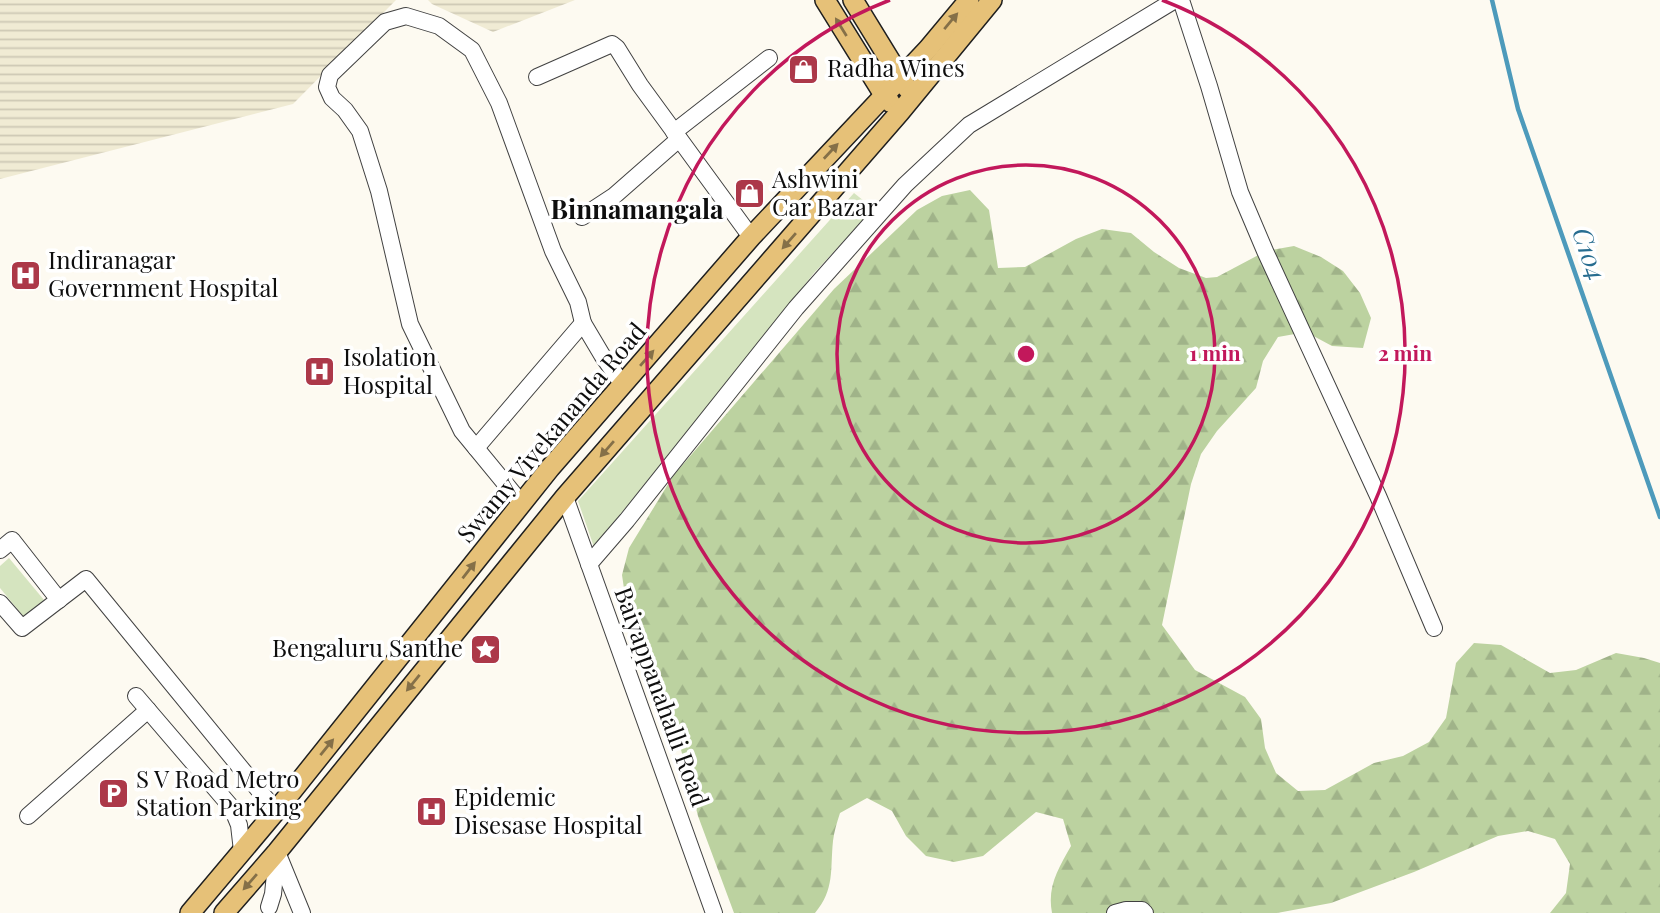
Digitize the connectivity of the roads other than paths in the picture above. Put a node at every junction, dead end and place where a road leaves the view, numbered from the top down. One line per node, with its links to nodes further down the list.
1 (825, 0): 10 (main road, one-way to 1)
2 (853, 0): 9 (main road)
3 (969, 0): 9 (main road, Swamy Vivekananda Road, one-way to 3)
4 (992, 0): 11 (main road, Swamy Vivekananda Road)
5 (1175, 0): 22 (street)
6 (1181, 0): 25 (street)
7 (769, 58): 13 (street)
8 (537, 78): 13 (street)
9 (900, 78): 10 (main road, Swamy Vivekananda Road); 11 (main road)
10 (884, 95): 12 (main road); 15 (main road, Swamy Vivekananda Road, one-way to 10)
11 (914, 96): 12 (main road, Swamy Vivekananda Road)
12 (900, 112): 19 (main road, Swamy Vivekananda Road, one-way to 19)
13 (676, 135): 14 (street); 15 (street)
14 (582, 216)
15 (751, 237): 17 (main road, Swamy Vivekananda Road, one-way to 15)
16 (583, 323): 17 (street); 18 (street); 18 (street)
17 (623, 385): 20 (main road, Swamy Vivekananda Road)
18 (476, 448): 20 (street)
19 (565, 498): 22 (street, Baiyappanahalli Road); 31 (main road, Swamy Vivekananda Road, one-way to 31)
20 (522, 504): 28 (main road, Swamy Vivekananda Road, one-way to 20)
21 (0, 550): 23 (street)
22 (589, 564): 36 (street, Baiyappanahalli Road)
23 (59, 600): 24 (street); 28 (street)
24 (0, 603)
25 (1434, 628)
26 (136, 696): 27 (street)
27 (148, 710): 29 (street); 30 (street)
28 (276, 811): 30 (main road, Swamy Vivekananda Road)
29 (28, 816)
30 (242, 850): 33 (main road, Swamy Vivekananda Road)
31 (277, 852): 32 (street); 34 (main road, Swamy Vivekananda Road, one-way to 34); 35 (street)
32 (269, 907)
33 (190, 913)
34 (224, 913)
35 (302, 913)
36 (714, 913)
37 (1115, 913): 38 (street)
38 (1145, 913)

